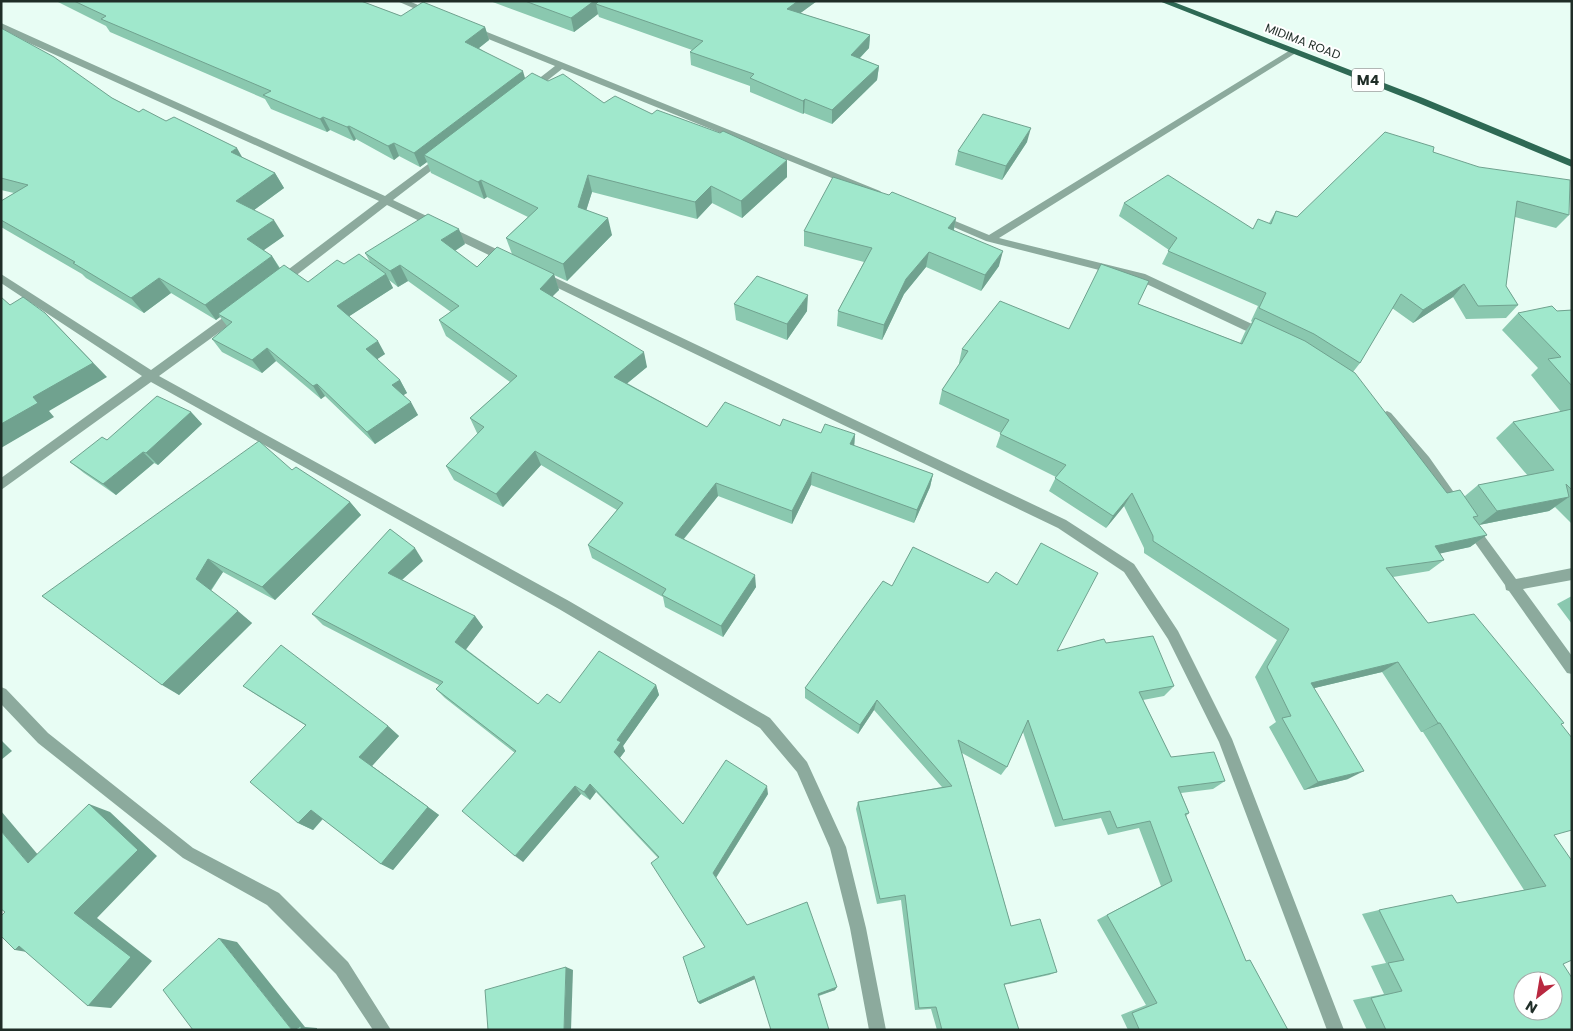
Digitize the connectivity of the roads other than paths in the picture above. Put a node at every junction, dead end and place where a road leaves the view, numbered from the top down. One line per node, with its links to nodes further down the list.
1 (401, 1): 3 (street)
2 (1163, 1): 6 (main road, MIDIMA ROAD / M4)
3 (437, 15)
4 (1, 25): 12 (street)
5 (464, 26): 7 (street)
6 (1295, 51): 10 (main road, MIDIMA ROAD / M4); 14 (street)
7 (562, 64): 8 (street); 11 (street)
8 (524, 94)
9 (448, 154): 12 (street)
10 (1572, 164)
11 (890, 198)
12 (387, 201): 15 (street); 18 (street)
13 (927, 213): 14 (street)
14 (990, 238): 20 (street)
15 (513, 262)
16 (531, 270): 30 (street)
17 (1, 278): 21 (street)
18 (270, 289)
19 (246, 307): 21 (street)
20 (1273, 339)
21 (152, 377): 23 (street); 29 (street)
22 (1377, 405): 25 (street)
23 (1, 485)
24 (1572, 574): 25 (street)
25 (1511, 586): 26 (street)
26 (1572, 668)
27 (1, 694): 28 (street)
28 (383, 1030)
29 (878, 1030)
30 (1336, 1030)

